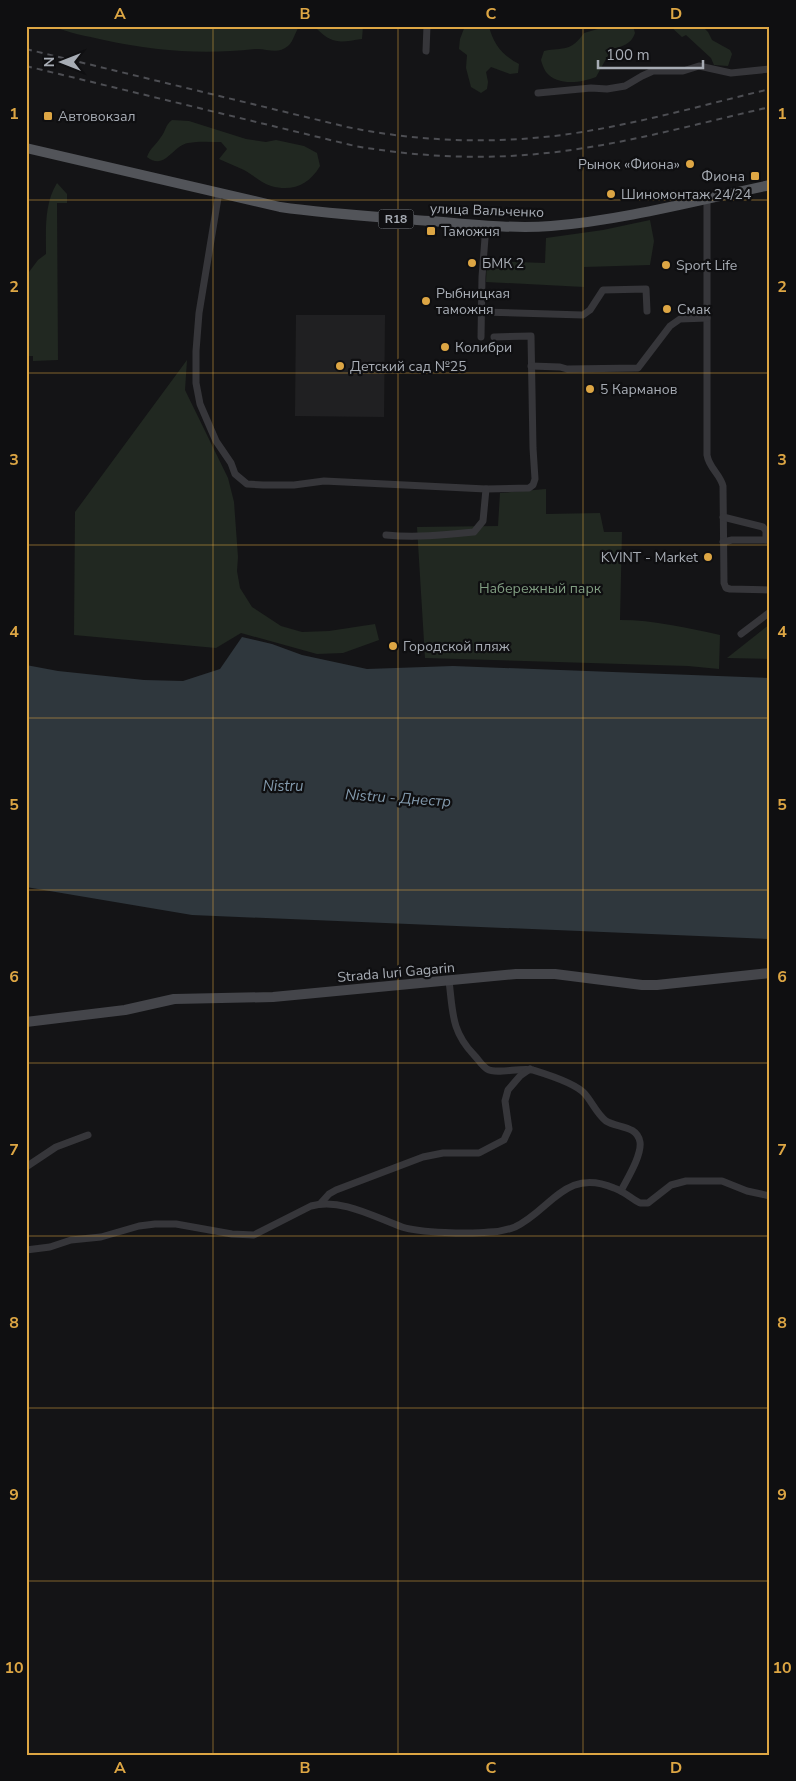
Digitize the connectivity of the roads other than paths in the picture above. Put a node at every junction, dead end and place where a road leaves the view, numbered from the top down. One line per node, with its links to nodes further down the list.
1 (427, 26): 2 (street)
2 (426, 52)
3 (770, 69): 4 (street)
4 (538, 93)
5 (26, 148): 7 (main road, улица Вальченко / R18)
6 (770, 185): 8 (main road, улица Вальченко / R18)
7 (219, 192): 9 (main road, улица Вальченко / R18); 16 (street)
8 (707, 198): 9 (main road, улица Вальченко / R18); 12 (street)
9 (486, 225): 11 (street)
10 (646, 311): 11 (street)
11 (482, 312): 13 (street)
12 (707, 318): 15 (street); 17 (street)
13 (481, 337)
14 (494, 337): 15 (street)
15 (532, 366): 16 (street)
16 (486, 489): 18 (street)
17 (723, 517): 19 (street); 20 (street)
18 (386, 535)
19 (768, 540): 20 (street)
20 (723, 542): 21 (street)
21 (770, 590)
22 (770, 612): 23 (street)
23 (741, 634)
24 (770, 973): 25 (main road, Strada Iuri Gagarin)
25 (449, 981): 26 (main road, Strada Iuri Gagarin); 27 (street)
26 (26, 1022)
27 (530, 1069): 30 (street); 32 (street)
28 (88, 1135): 29 (street)
29 (26, 1166)
30 (621, 1191): 31 (street); 32 (street)
31 (770, 1196)
32 (320, 1204): 33 (street)
33 (26, 1250)

